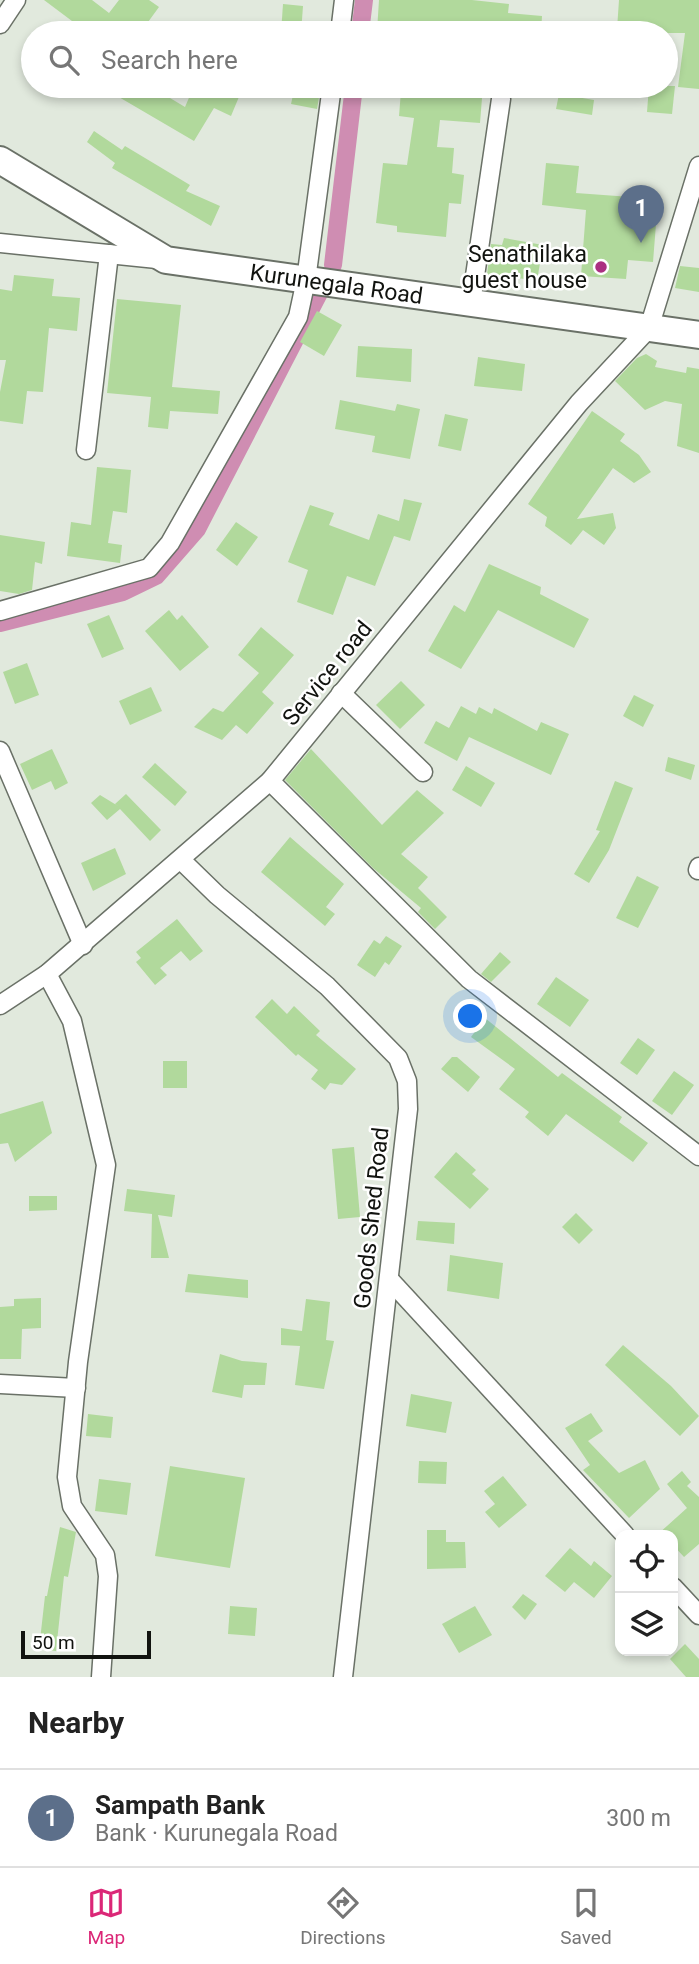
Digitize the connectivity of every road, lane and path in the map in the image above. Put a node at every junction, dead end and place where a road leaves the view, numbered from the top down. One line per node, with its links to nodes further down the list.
1 (16, 0): 4 (street)
2 (344, 0): 3 (street)
3 (341, 21)
4 (0, 24)
5 (330, 98): 12 (street)
6 (500, 99): 13 (street)
7 (0, 159): 11 (highway, Kurunegala Road)
8 (699, 166): 14 (street)
9 (0, 243): 10 (street)
10 (109, 254): 11 (street); 16 (street)
11 (166, 260): 12 (highway, Kurunegala Road)
12 (306, 280): 13 (highway, Kurunegala Road); 17 (street)
13 (471, 303): 14 (highway, Kurunegala Road)
14 (649, 328): 15 (highway, Kurunegala Road); 18 (street, Service road)
15 (699, 335)
16 (86, 450)
17 (0, 611)
18 (341, 693): 20 (street); 21 (street, Service road)
19 (0, 751): 23 (street)
20 (423, 772)
21 (270, 781): 22 (street, Service road); 26 (street)
22 (181, 860): 23 (street, Service road); 27 (street, Goods Shed Road)
23 (83, 945): 24 (street, Service road)
24 (47, 974): 25 (street, Service road); 29 (street)
25 (0, 1005)
26 (699, 1156)
27 (389, 1279): 30 (street); 34 (street, Goods Shed Road)
28 (0, 1384): 29 (street)
29 (76, 1388): 33 (street)
30 (620, 1530)
31 (678, 1592): 32 (street)
32 (699, 1615)
33 (101, 1677)
34 (344, 1677)

